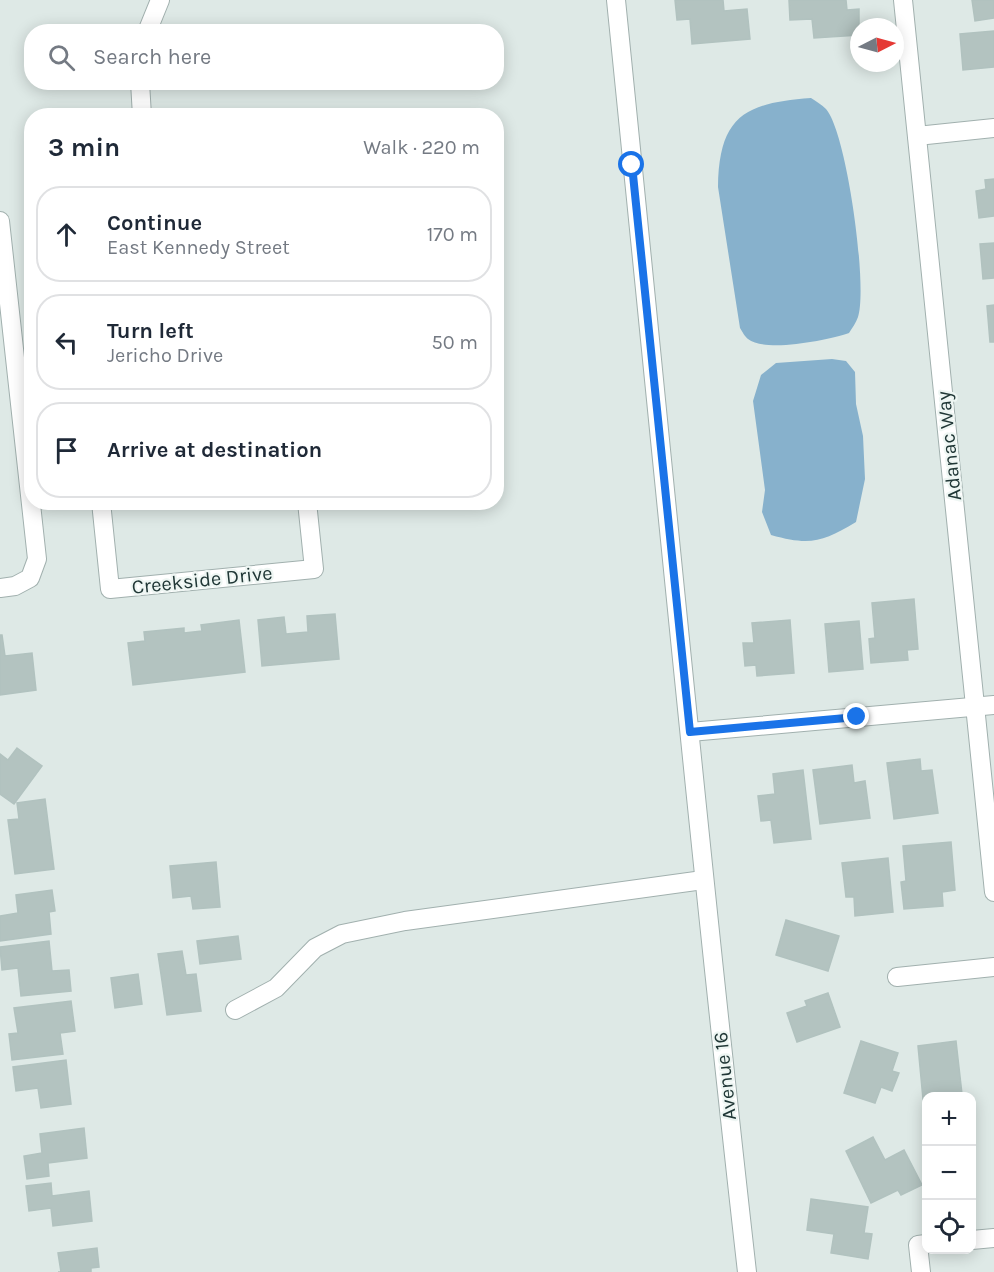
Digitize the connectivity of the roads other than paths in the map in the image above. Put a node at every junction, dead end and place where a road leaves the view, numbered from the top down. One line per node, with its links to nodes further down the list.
1 (160, 0): 4 (street)
2 (615, 0): 17 (street, Avenue 16)
3 (903, 0): 8 (street, Adanac Way)
4 (150, 24)
5 (140, 90): 6 (street)
6 (142, 108)
7 (994, 128): 8 (street)
8 (917, 136): 15 (street, Adanac Way)
9 (0, 221): 10 (street)
10 (24, 440)
11 (32, 510): 14 (street)
12 (102, 510): 13 (street, Creekside Drive)
13 (308, 510)
14 (0, 588)
15 (975, 705): 16 (street); 17 (street); 19 (street, Adanac Way)
16 (994, 705)
17 (690, 732): 18 (street, Avenue 16)
18 (703, 880): 22 (street); 26 (street, Avenue 16)
19 (994, 891)
20 (994, 967): 21 (street)
21 (897, 977)
22 (236, 1010)
23 (994, 1238): 24 (street)
24 (976, 1240)
25 (922, 1244): 27 (street)
26 (747, 1272)
27 (921, 1272)

